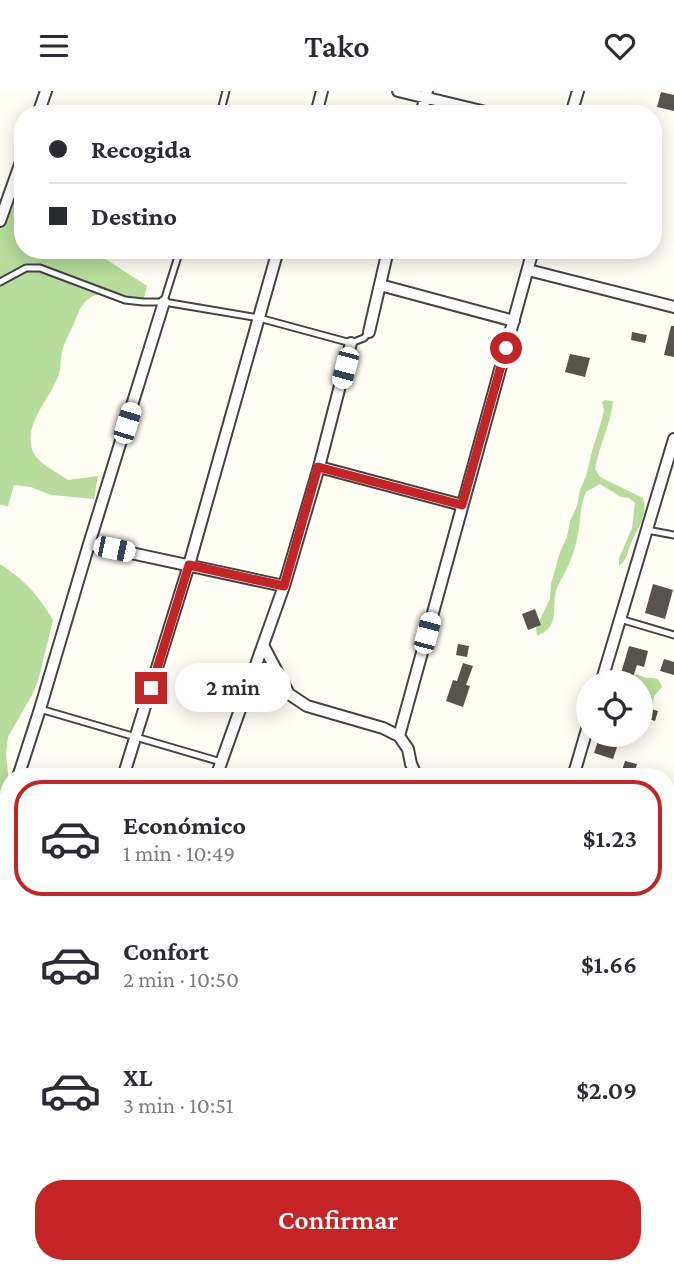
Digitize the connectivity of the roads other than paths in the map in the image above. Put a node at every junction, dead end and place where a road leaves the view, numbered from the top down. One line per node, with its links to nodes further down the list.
1 (398, 91): 2 (street)
2 (426, 95): 3 (street)
3 (462, 105)
4 (14, 181): 5 (street)
5 (0, 221)
6 (177, 259): 13 (lane)
7 (275, 259): 15 (street)
8 (386, 259): 12 (street)
9 (531, 259): 10 (street)
10 (528, 270): 14 (street); 16 (street)
11 (0, 282): 13 (lane)
12 (380, 285): 16 (street); 17 (street)
13 (164, 302): 15 (lane); 24 (street)
14 (674, 307)
15 (258, 318): 18 (lane); 25 (street)
16 (514, 321): 21 (street)
17 (369, 332): 18 (lane)
18 (351, 343): 20 (street)
19 (674, 439): 22 (street)
20 (318, 467): 21 (street); 26 (street)
21 (462, 505): 32 (street)
22 (647, 530): 23 (lane); 27 (street)
23 (674, 535)
24 (89, 544): 25 (street); 31 (street)
25 (189, 565): 26 (street); 33 (street)
26 (284, 586): 29 (street)
27 (620, 619): 28 (lane); 30 (street)
28 (674, 635)
29 (263, 645): 32 (street); 35 (street)
30 (605, 670)
31 (40, 709): 33 (lane); 36 (street)
32 (399, 736): 39 (street)
33 (136, 737): 35 (lane); 37 (street)
34 (582, 747): 40 (street)
35 (221, 762): 38 (street)
36 (21, 768)
37 (126, 768)
38 (219, 768)
39 (413, 768)
40 (576, 768)

